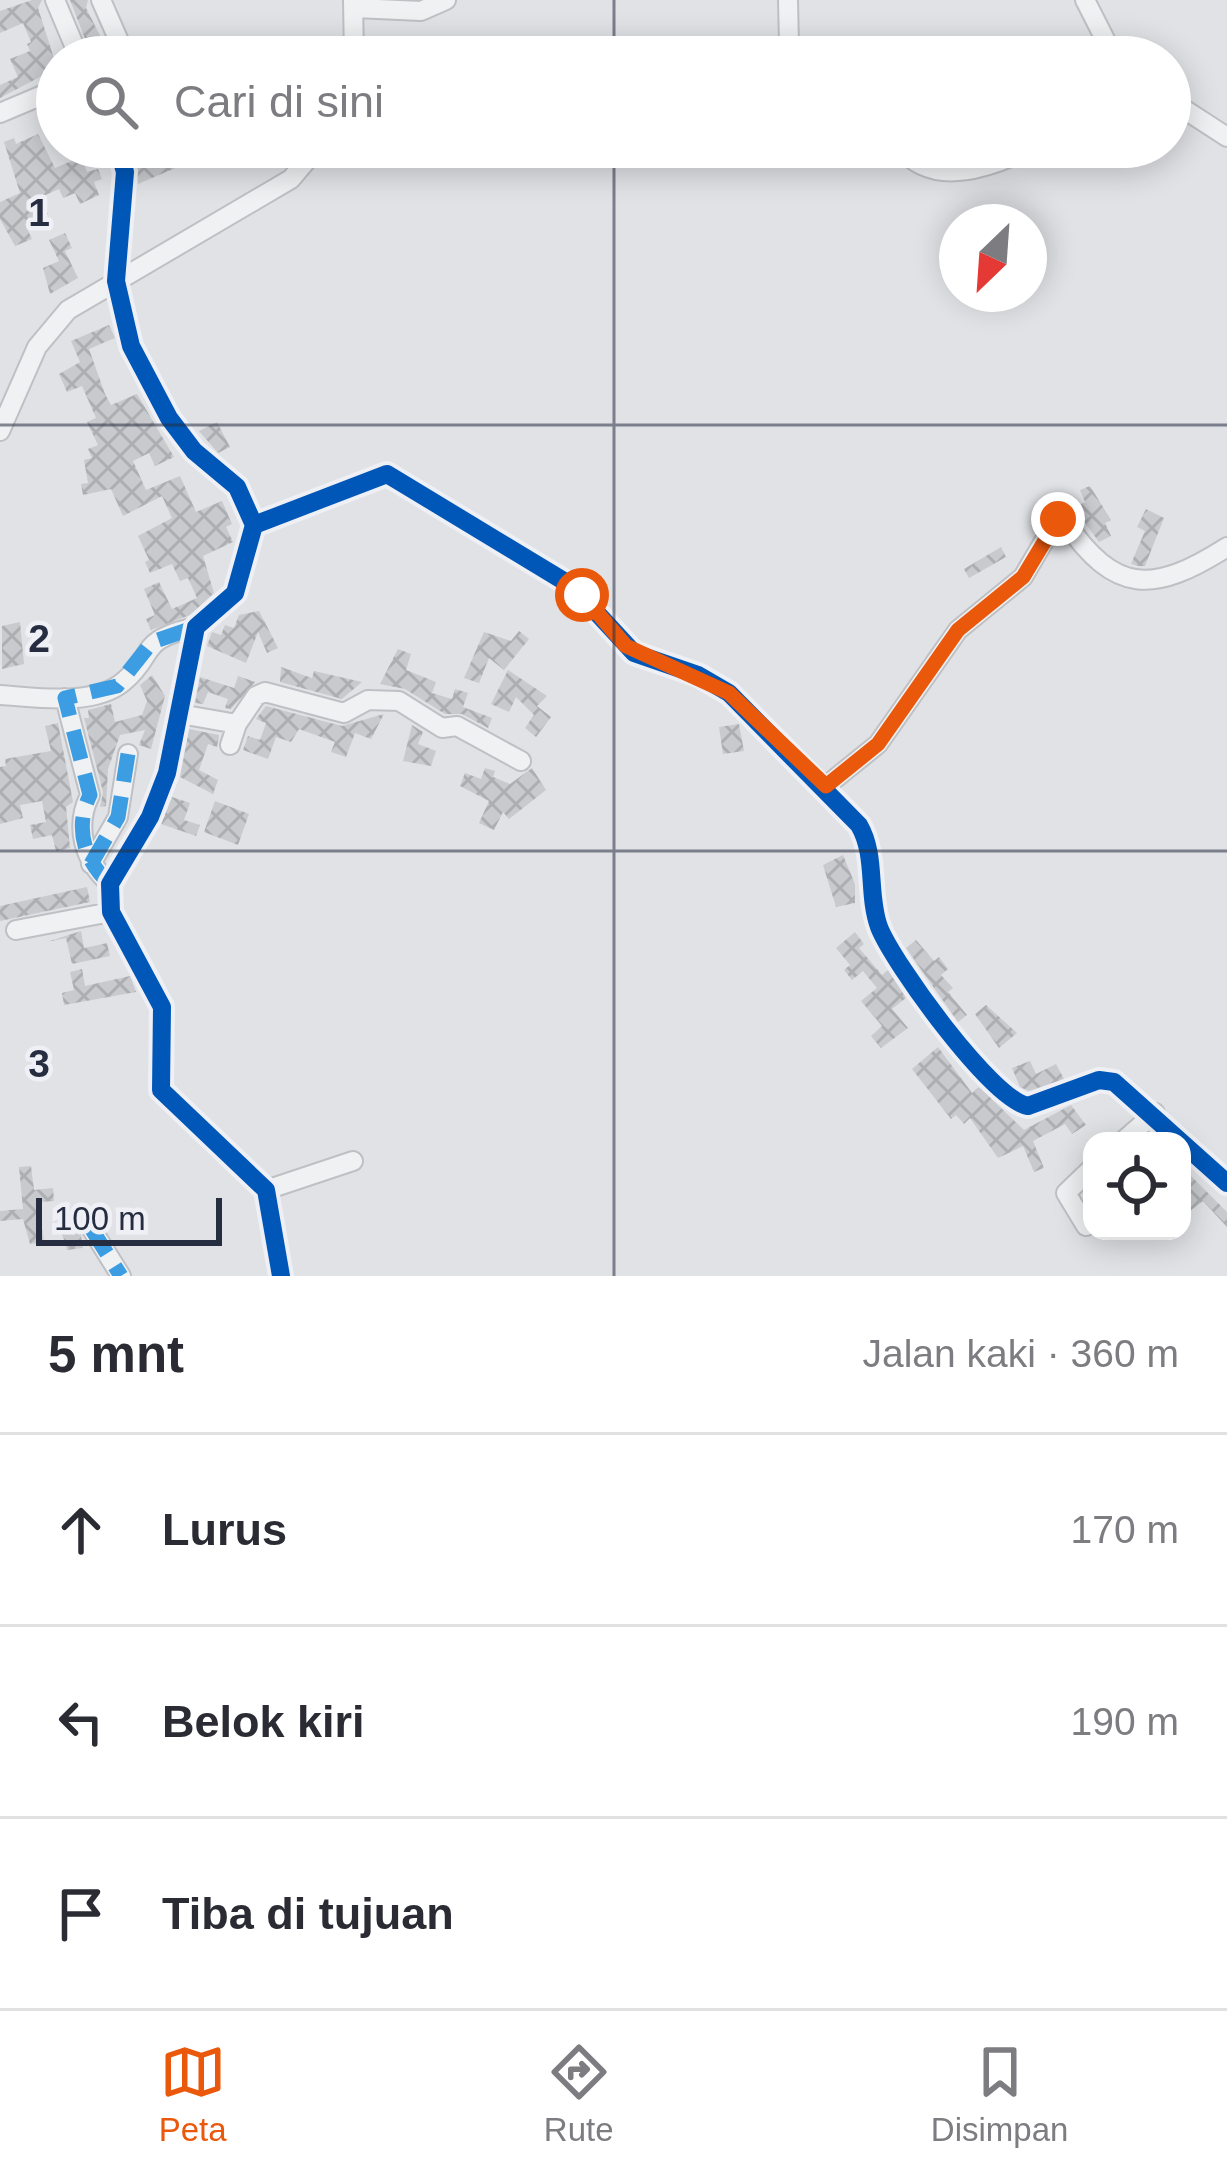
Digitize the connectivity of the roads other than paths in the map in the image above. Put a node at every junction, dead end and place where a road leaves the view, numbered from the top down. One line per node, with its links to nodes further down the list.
1 (55, 0): 7 (street)
2 (101, 0): 8 (street)
3 (446, 0): 6 (street)
4 (788, 0): 10 (street)
5 (1085, 0): 11 (street)
6 (354, 4): 9 (street)
7 (70, 36)
8 (117, 36)
9 (354, 36)
10 (789, 36)
11 (1103, 36)
12 (36, 98): 13 (street)
13 (0, 113)
14 (1191, 114): 15 (street)
15 (1227, 137)
16 (124, 168): 20 (street)
17 (300, 168): 20 (street)
18 (929, 168): 19 (street)
19 (968, 168)
20 (116, 281): 21 (street); 22 (street)
21 (0, 431)
22 (254, 525): 24 (street); 32 (street)
23 (1227, 547): 32 (street)
24 (196, 627): 26 (street); 27 (street)
25 (0, 695): 26 (street)
26 (65, 698): 33 (street)
27 (180, 714): 28 (street); 34 (street)
28 (237, 724): 29 (street); 31 (street)
29 (230, 745)
30 (128, 754): 33 (street)
31 (521, 761)
32 (826, 786): 37 (street)
33 (91, 864): 34 (street)
34 (110, 884): 35 (street)
35 (111, 912): 36 (street); 43 (street)
36 (16, 930)
37 (1155, 1114): 38 (street); 39 (street)
38 (1134, 1132)
39 (1219, 1160): 42 (street)
40 (353, 1161): 43 (street)
41 (1083, 1177): 44 (street)
42 (1227, 1184)
43 (266, 1190): 47 (street)
44 (1083, 1221)
45 (92, 1228): 46 (street)
46 (121, 1276)
47 (281, 1276)

